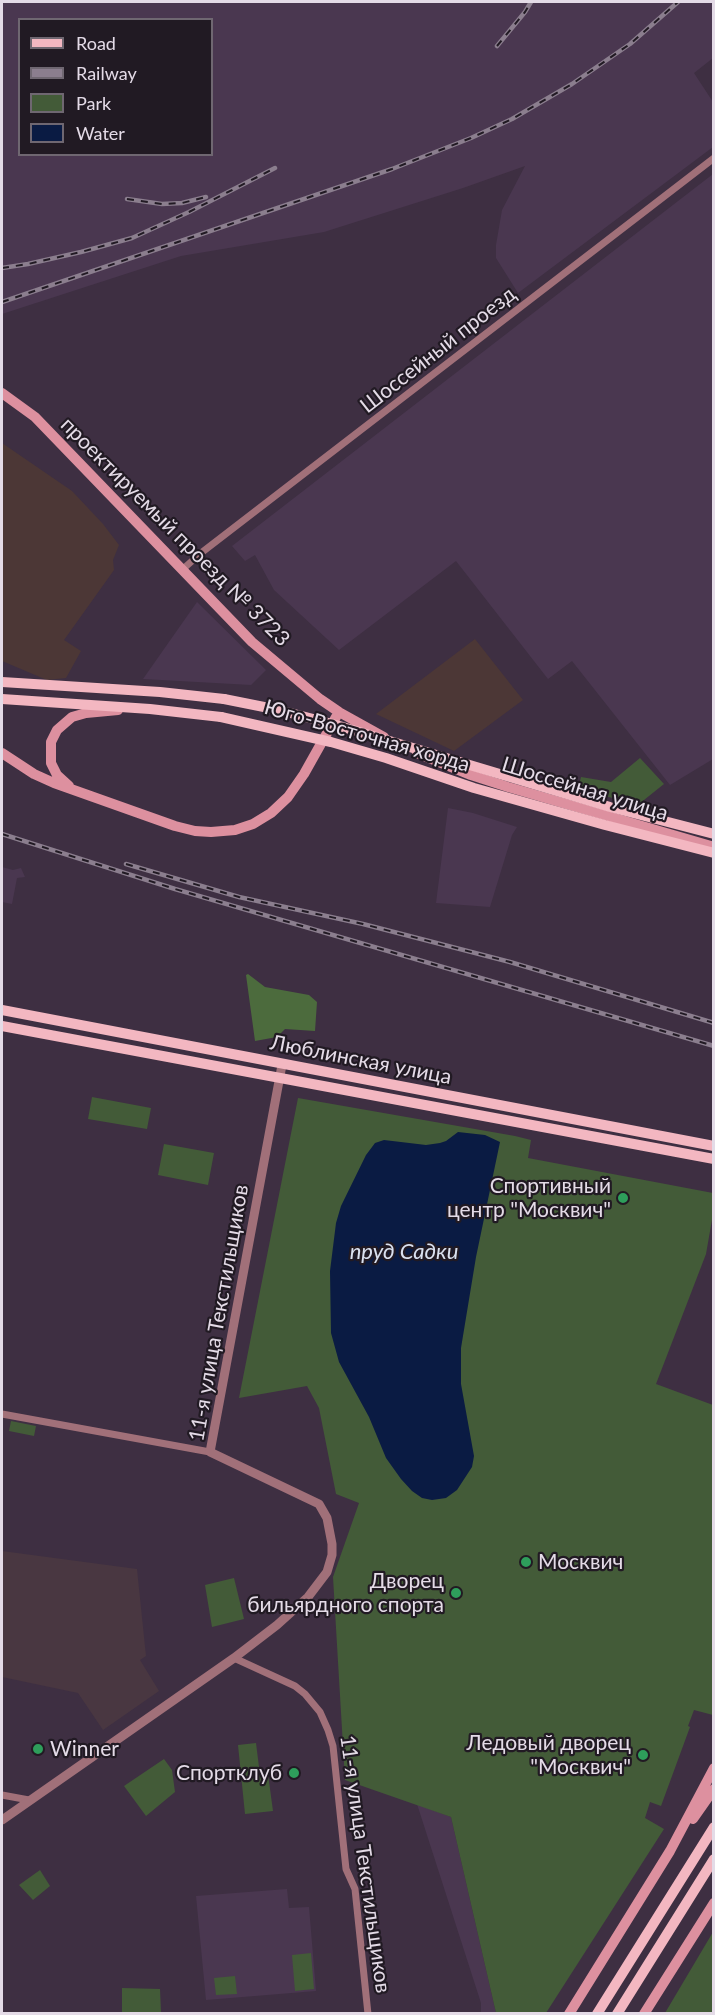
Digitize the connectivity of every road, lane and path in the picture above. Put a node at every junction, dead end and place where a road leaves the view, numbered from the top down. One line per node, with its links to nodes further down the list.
1 (714, 158): 3 (street, Шоссейный проезд)
2 (2, 393): 3 (main road, проектируемый проезд № 3723)
3 (183, 569): 6 (main road, проектируемый проезд № 3723)
4 (2, 682): 11 (main road, Юго-Восточная хорда, bridge)
5 (2, 699): 7 (main road, Юго-Восточная хорда)
6 (320, 699): 8 (main road, Шоссейная улица)
7 (150, 710): 10 (main road); 13 (main road, Юго-Восточная хорда, bridge)
8 (339, 712): 10 (main road); 12 (main road, Шоссейная улица)
9 (2, 753): 10 (main road)
10 (86, 793)
11 (714, 834)
12 (714, 847)
13 (714, 853)
14 (2, 1010): 16 (main road, Люблинская улица)
15 (2, 1026): 17 (main road, Люблинская улица)
16 (282, 1065): 17 (street, 11-я улица Текстильщиков); 18 (main road, Люблинская улица)
17 (280, 1078): 19 (main road, Люблинская улица); 21 (street, 11-я улица Текстильщиков)
18 (714, 1146)
19 (714, 1159)
20 (2, 1414): 21 (street)
21 (210, 1452): 22 (street, 11-я улица Текстильщиков)
22 (234, 1658): 26 (street); 33 (street, 11-я улица Текстильщиков)
23 (714, 1768): 29 (main road)
24 (714, 1790): 29 (main road)
25 (2, 1795): 26 (street)
26 (29, 1800): 27 (street)
27 (2, 1820)
28 (714, 1827): 35 (main road)
29 (670, 1851): 34 (main road)
30 (714, 1859): 32 (main road)
31 (714, 1903): 36 (main road)
32 (620, 2009)
33 (368, 2013)
34 (569, 2013)
35 (597, 2013)
36 (645, 2013)

